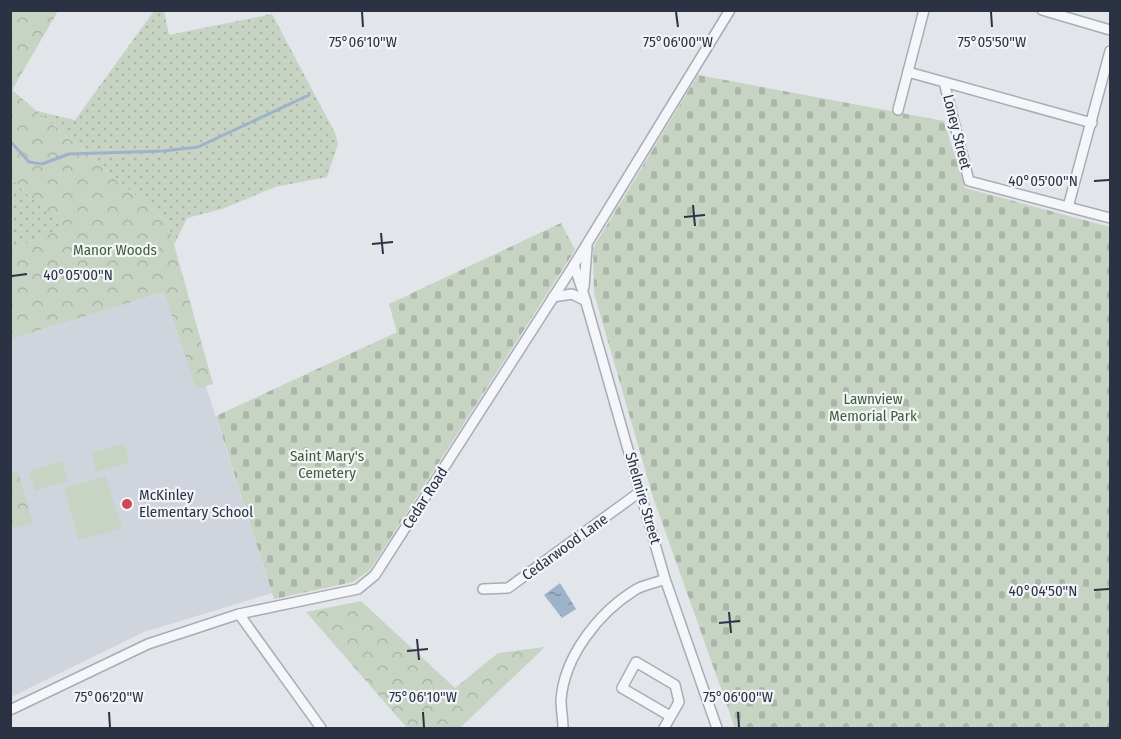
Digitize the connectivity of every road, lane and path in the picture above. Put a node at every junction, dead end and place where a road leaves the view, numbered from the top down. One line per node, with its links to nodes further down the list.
1 (730, 10): 12 (street, Cedar Road)
2 (924, 10): 6 (street)
3 (1042, 10): 4 (street)
4 (1110, 30)
5 (1110, 51): 9 (street)
6 (908, 72): 7 (street); 8 (street)
7 (944, 82): 9 (street); 10 (street, Loney Street)
8 (898, 110)
9 (1092, 123): 10 (street)
10 (1068, 207): 11 (street, Loney Street)
11 (1110, 218)
12 (588, 242): 13 (street, Cedar Road); 14 (street)
13 (574, 265): 14 (street, Shelmire Street); 15 (street, Cedar Road)
14 (584, 296): 15 (street); 16 (street, Shelmire Street)
15 (553, 297): 19 (street, Cedar Road)
16 (641, 491): 17 (street, Shelmire Street); 18 (street, Cedarwood Lane)
17 (666, 579): 23 (street); 25 (street, Shelmire Street)
18 (483, 589)
19 (239, 614): 20 (street, Cedar Road); 22 (street)
20 (12, 706)
21 (670, 716): 21 (street); 24 (street)
22 (321, 729)
23 (564, 729)
24 (664, 729)
25 (717, 729)

